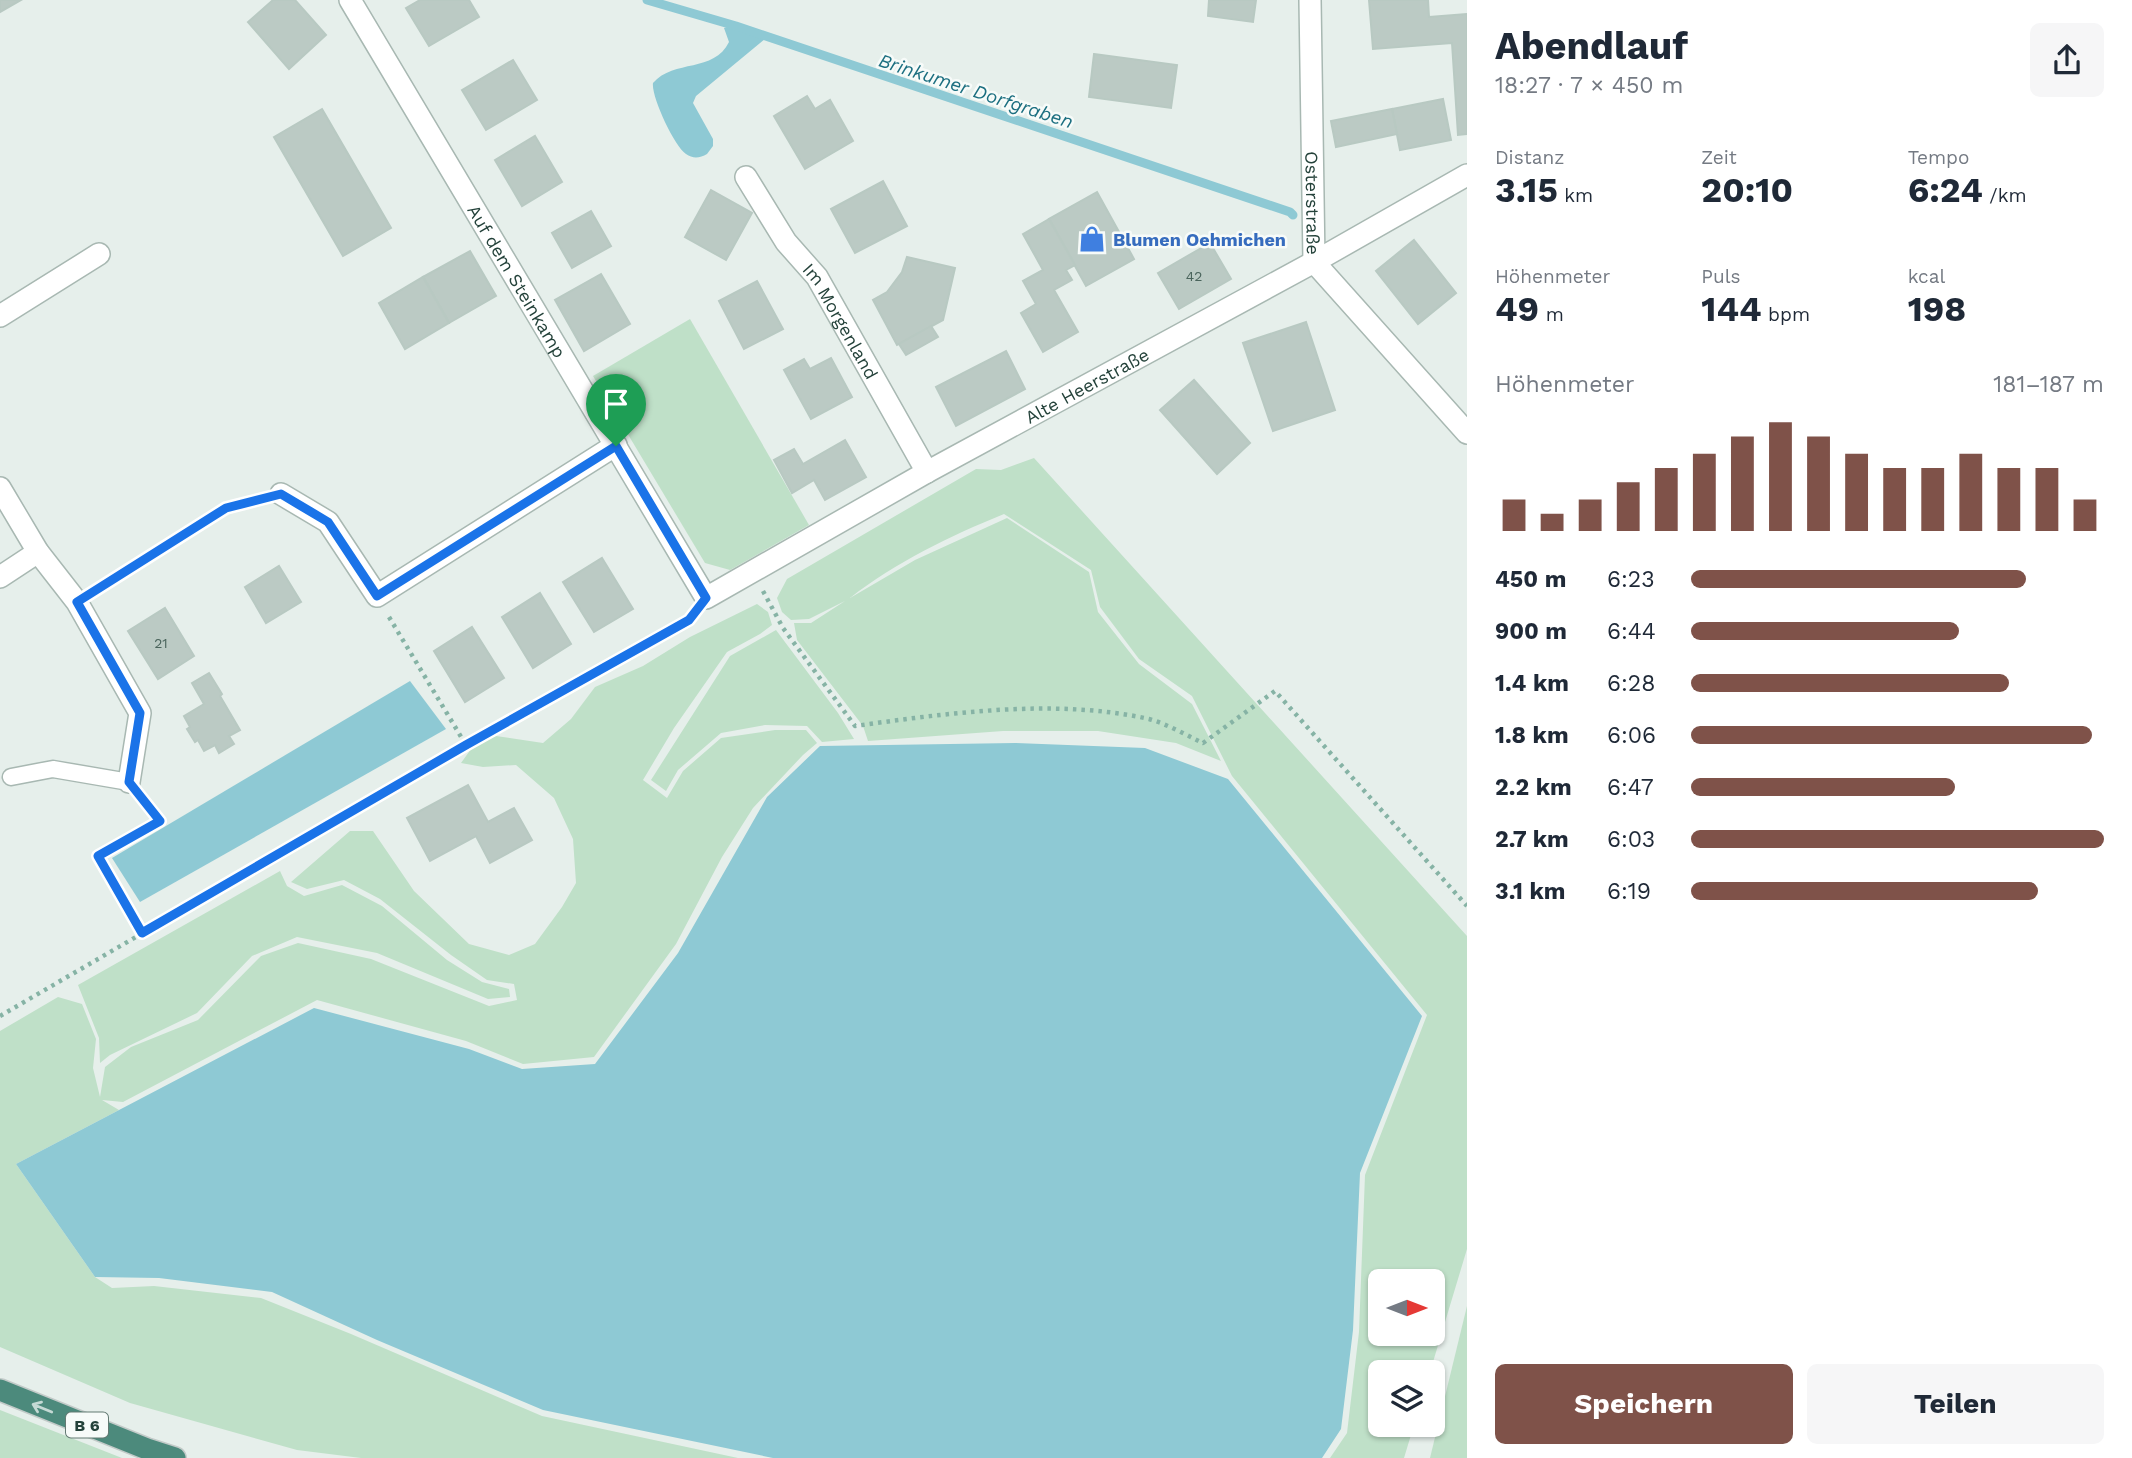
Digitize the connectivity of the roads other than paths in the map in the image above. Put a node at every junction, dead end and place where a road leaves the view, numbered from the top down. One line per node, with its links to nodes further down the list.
1 (350, 0): 9 (street, Auf dem Steinkamp)
2 (1310, 0): 6 (street, Osterstraße)
3 (1467, 175): 6 (street, Alte Heerstraße)
4 (746, 177): 10 (street, Im Morgenland)
5 (99, 254): 7 (street)
6 (1314, 262): 8 (street, Osterstraße); 10 (street, Alte Heerstraße)
7 (0, 316)
8 (1467, 433)
9 (616, 446): 12 (street); 15 (street, Auf dem Steinkamp)
10 (927, 472): 15 (street, Alte Heerstraße)
11 (0, 488): 13 (street)
12 (281, 494)
13 (38, 552): 14 (street); 17 (street)
14 (0, 577)
15 (706, 598)
16 (11, 777): 17 (lane)
17 (129, 782)
18 (0, 1390): 19 (highway, B 6, one-way to 18)
19 (175, 1458)

